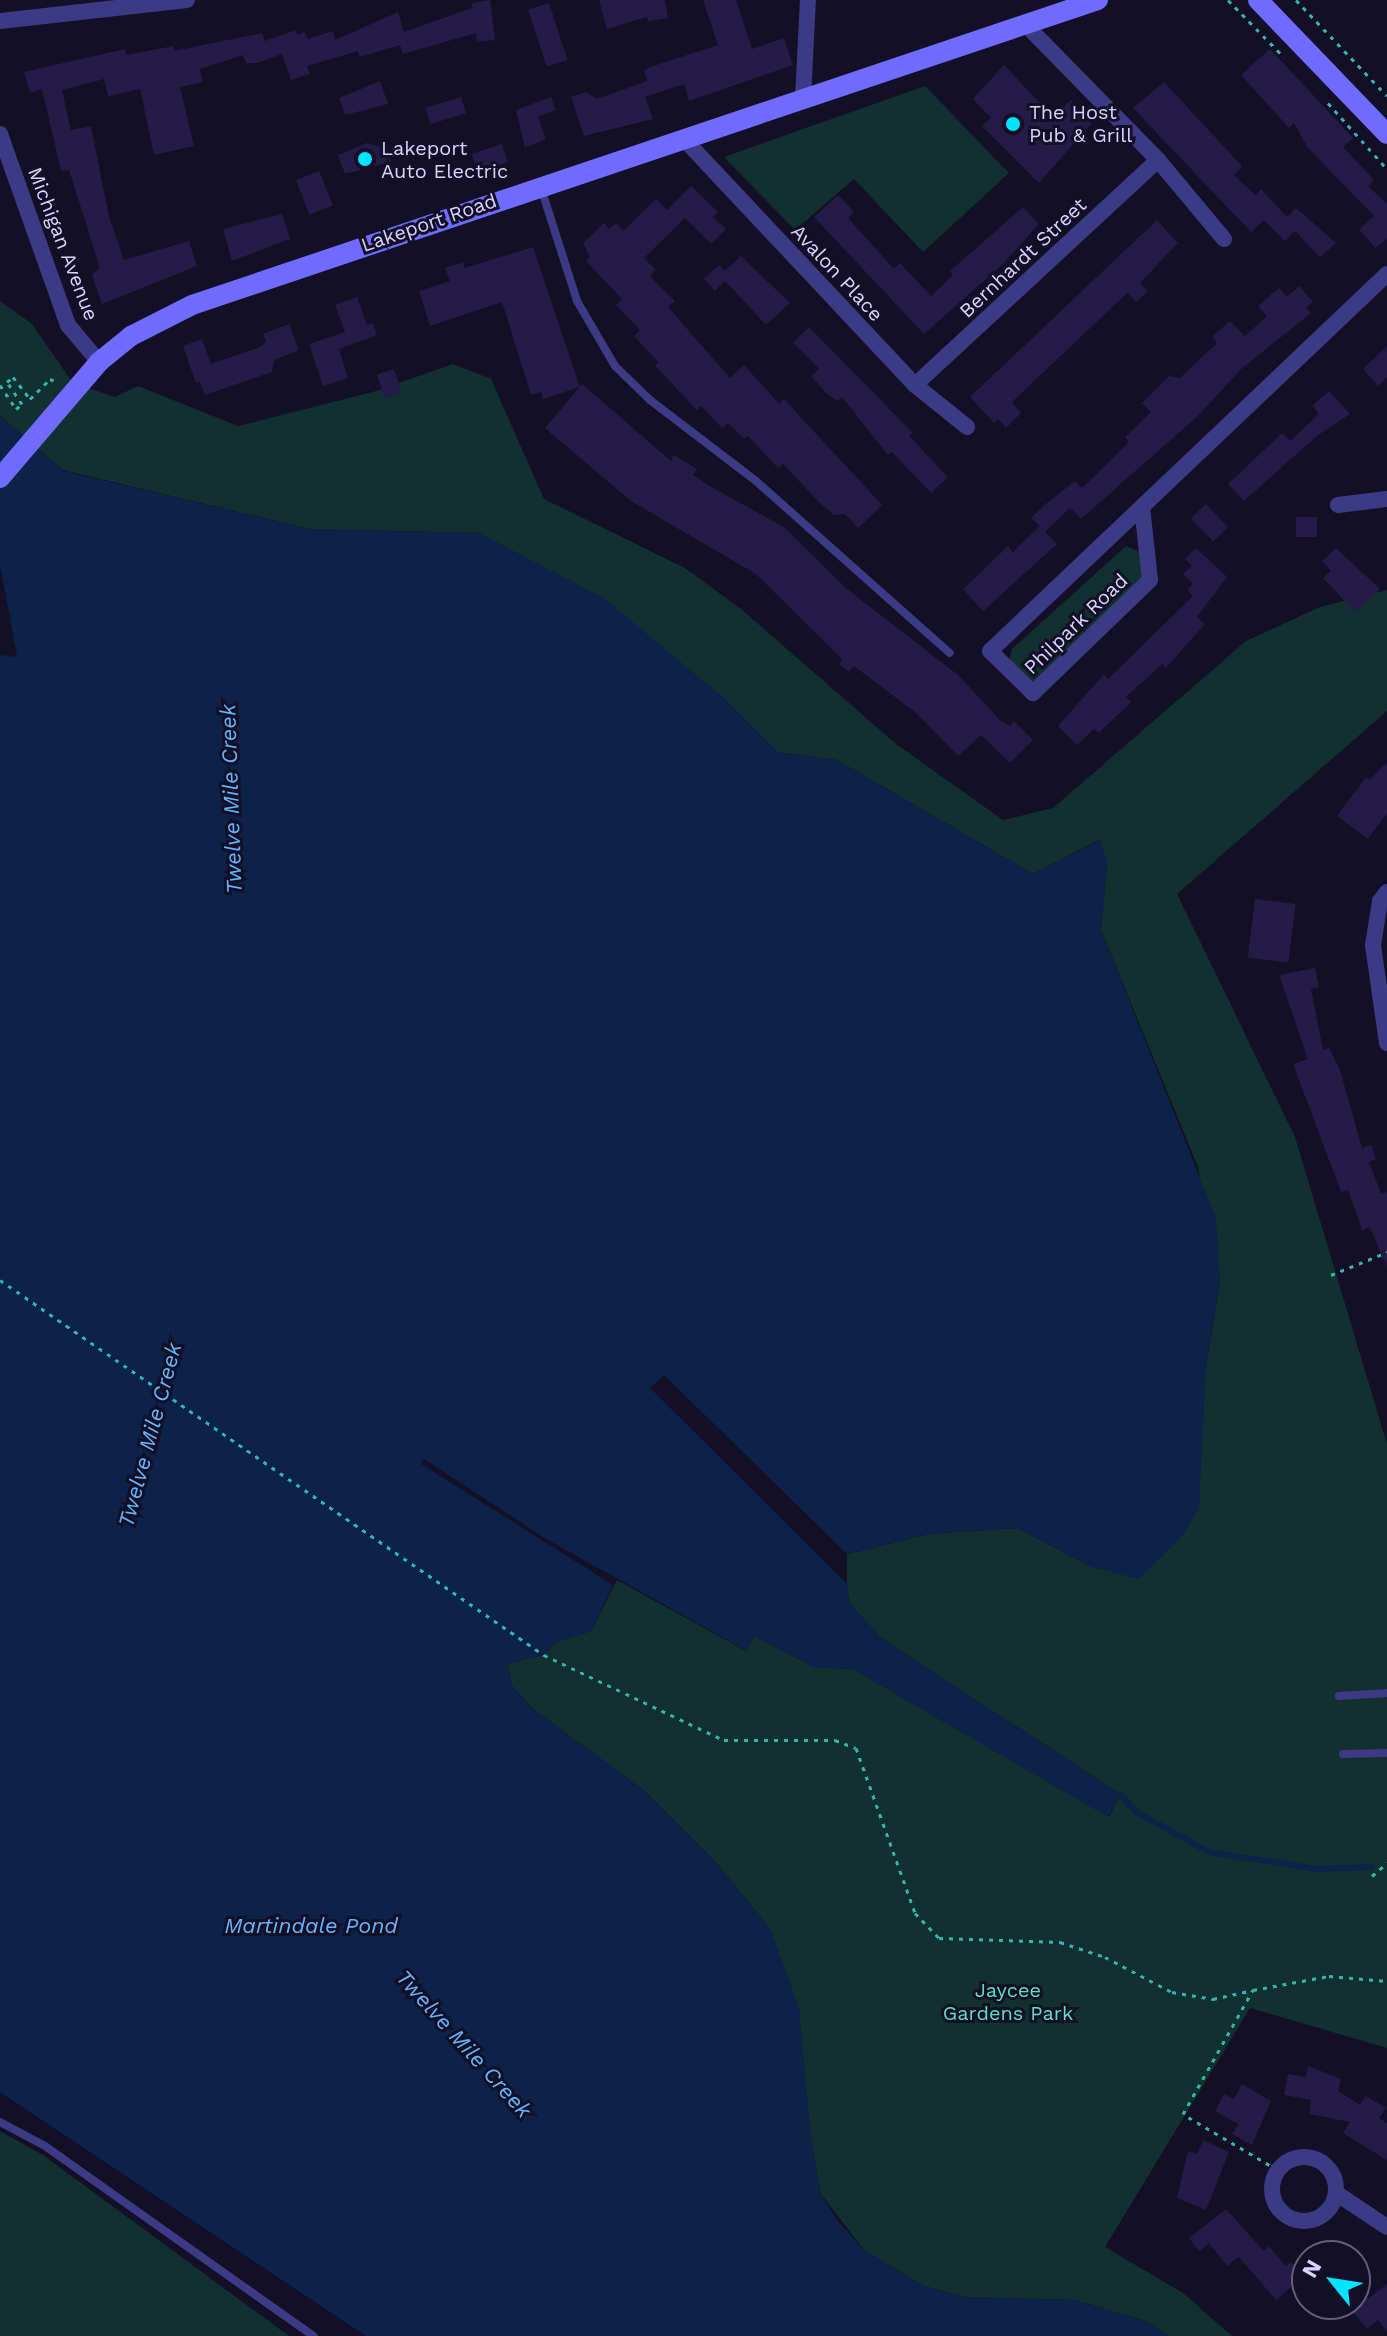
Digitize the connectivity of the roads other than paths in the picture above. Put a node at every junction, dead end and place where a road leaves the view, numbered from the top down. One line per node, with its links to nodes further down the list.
1 (187, 0): 5 (street)
2 (808, 0): 7 (street)
3 (1098, 0): 6 (main road, Lakeport Road)
4 (1258, 0): 9 (main road)
5 (0, 21)
6 (1024, 23): 7 (main road, Lakeport Road); 11 (street)
7 (803, 98): 10 (main road, Lakeport Road)
8 (0, 134): 15 (street, Michigan Avenue)
9 (1387, 134)
10 (684, 139): 12 (main road, Lakeport Road); 16 (street, Avalon Place)
11 (1158, 160): 13 (street); 16 (street, Bernhardt Street)
12 (540, 185): 15 (main road, Lakeport Road); 22 (lane)
13 (1224, 239)
14 (1387, 274): 21 (street, Philpark Road)
15 (99, 362): 18 (main road, Lakeport Road)
16 (915, 385): 17 (street, Avalon Place)
17 (967, 427)
18 (0, 478)
19 (1387, 499): 20 (street)
20 (1338, 505)
21 (1142, 507): 21 (street, Philpark Road)
22 (950, 653)
23 (1387, 892): 24 (street)
24 (1387, 1043)
25 (1387, 1693): 26 (lane)
26 (1339, 1696)
27 (1387, 1753): 28 (lane)
28 (1343, 1754)
29 (0, 2122): 32 (lane)
30 (1336, 2193): 30 (street); 31 (street)
31 (1387, 2227)
32 (313, 2336)

